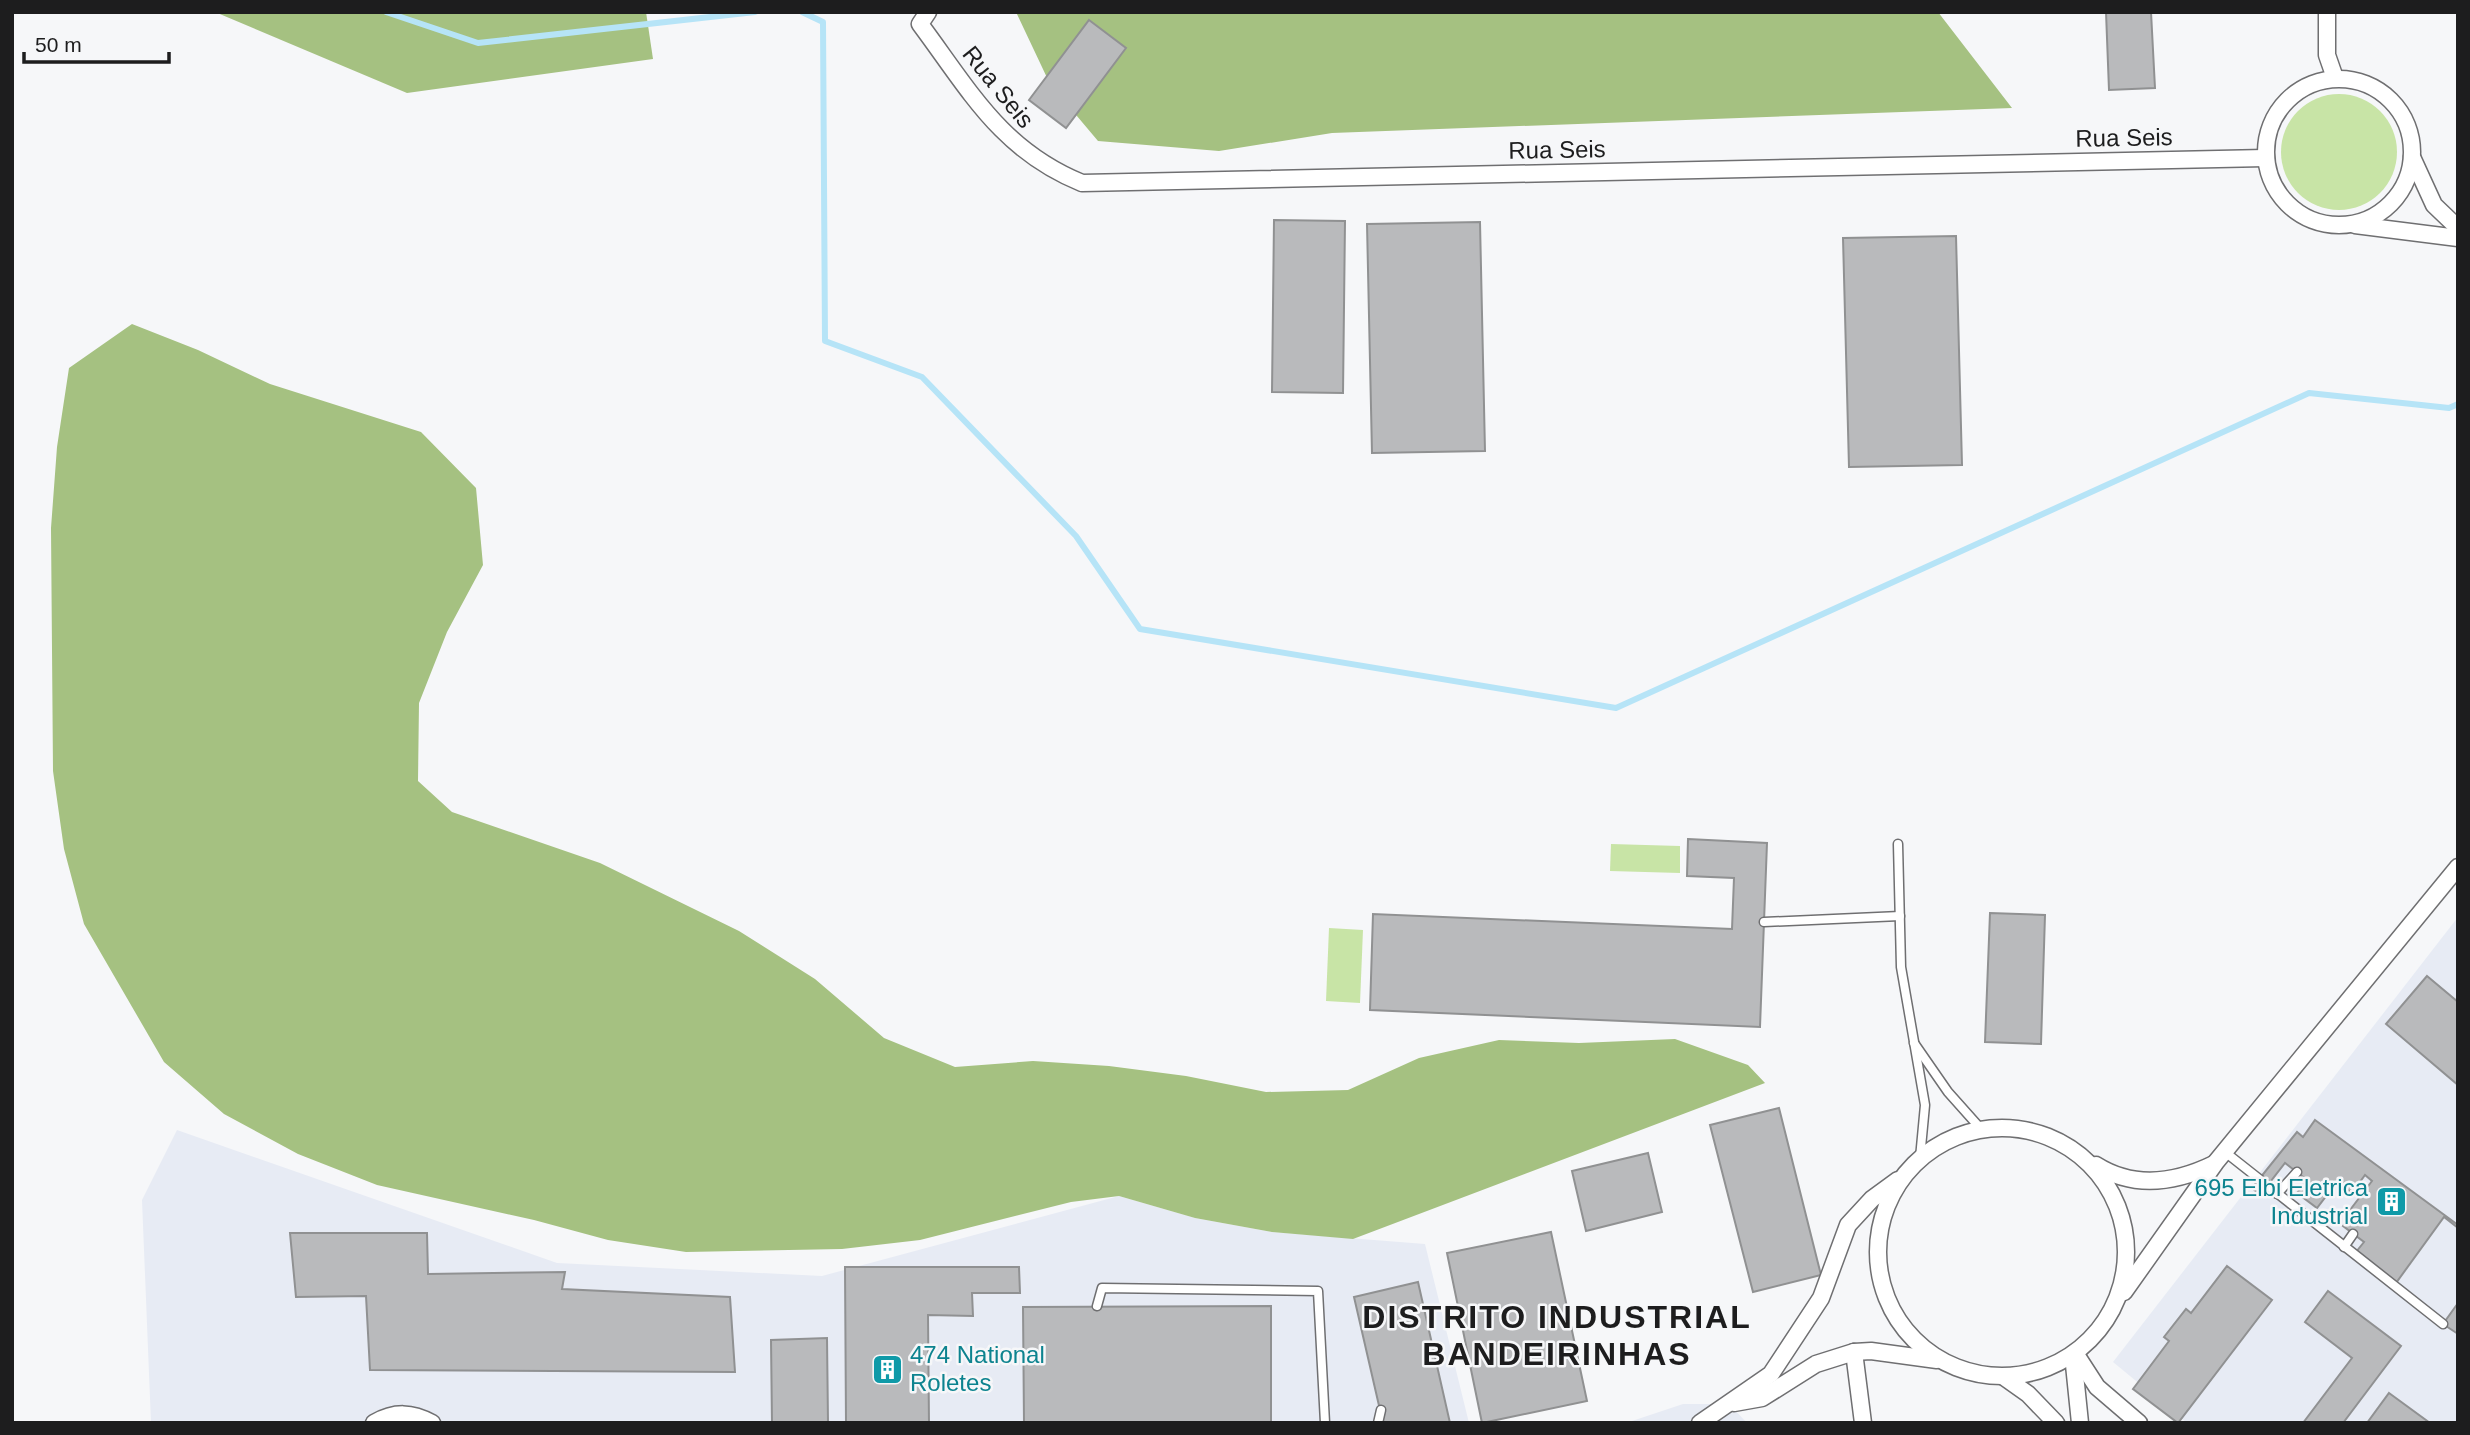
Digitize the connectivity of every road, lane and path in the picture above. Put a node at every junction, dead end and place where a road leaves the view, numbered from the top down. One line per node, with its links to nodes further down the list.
1 (2327, 12): 3 (street)
2 (924, 18): 5 (street, Rua Seis)
3 (2335, 79): 4 (street); 5 (street)
4 (2412, 157): 6 (street); 7 (street)
5 (2265, 158): 6 (street)
6 (2349, 225): 8 (street)
7 (2458, 228)
8 (2458, 238)
9 (1898, 844): 11 (lane)
10 (2458, 867): 16 (street)
11 (1900, 916): 12 (lane); 13 (lane)
12 (1764, 922)
13 (1912, 1040): 14 (lane); 17 (lane)
14 (1981, 1129): 15 (street); 17 (street)
15 (2078, 1154): 16 (street); 23 (street)
16 (2220, 1157): 20 (lane); 23 (street)
17 (1920, 1158): 19 (street)
18 (2297, 1172): 20 (lane)
19 (1901, 1177): 28 (street); 30 (street)
20 (2277, 1194): 22 (lane)
21 (2353, 1234): 22 (lane)
22 (2344, 1247): 25 (lane)
23 (2116, 1302): 27 (street)
24 (1097, 1306): 34 (lane)
25 (2443, 1324)
26 (1854, 1352): 28 (street); 30 (street); 37 (street)
27 (2074, 1354): 29 (street); 39 (street); 40 (street)
28 (1939, 1360): 29 (street)
29 (2004, 1377): 38 (street)
30 (1729, 1404): 36 (street)
31 (1381, 1410): 35 (lane)
32 (374, 1423): 33 (street)
33 (432, 1423)
34 (1325, 1423)
35 (1378, 1423)
36 (1700, 1423)
37 (1863, 1423)
38 (2056, 1423)
39 (2080, 1423)
40 (2138, 1423)

